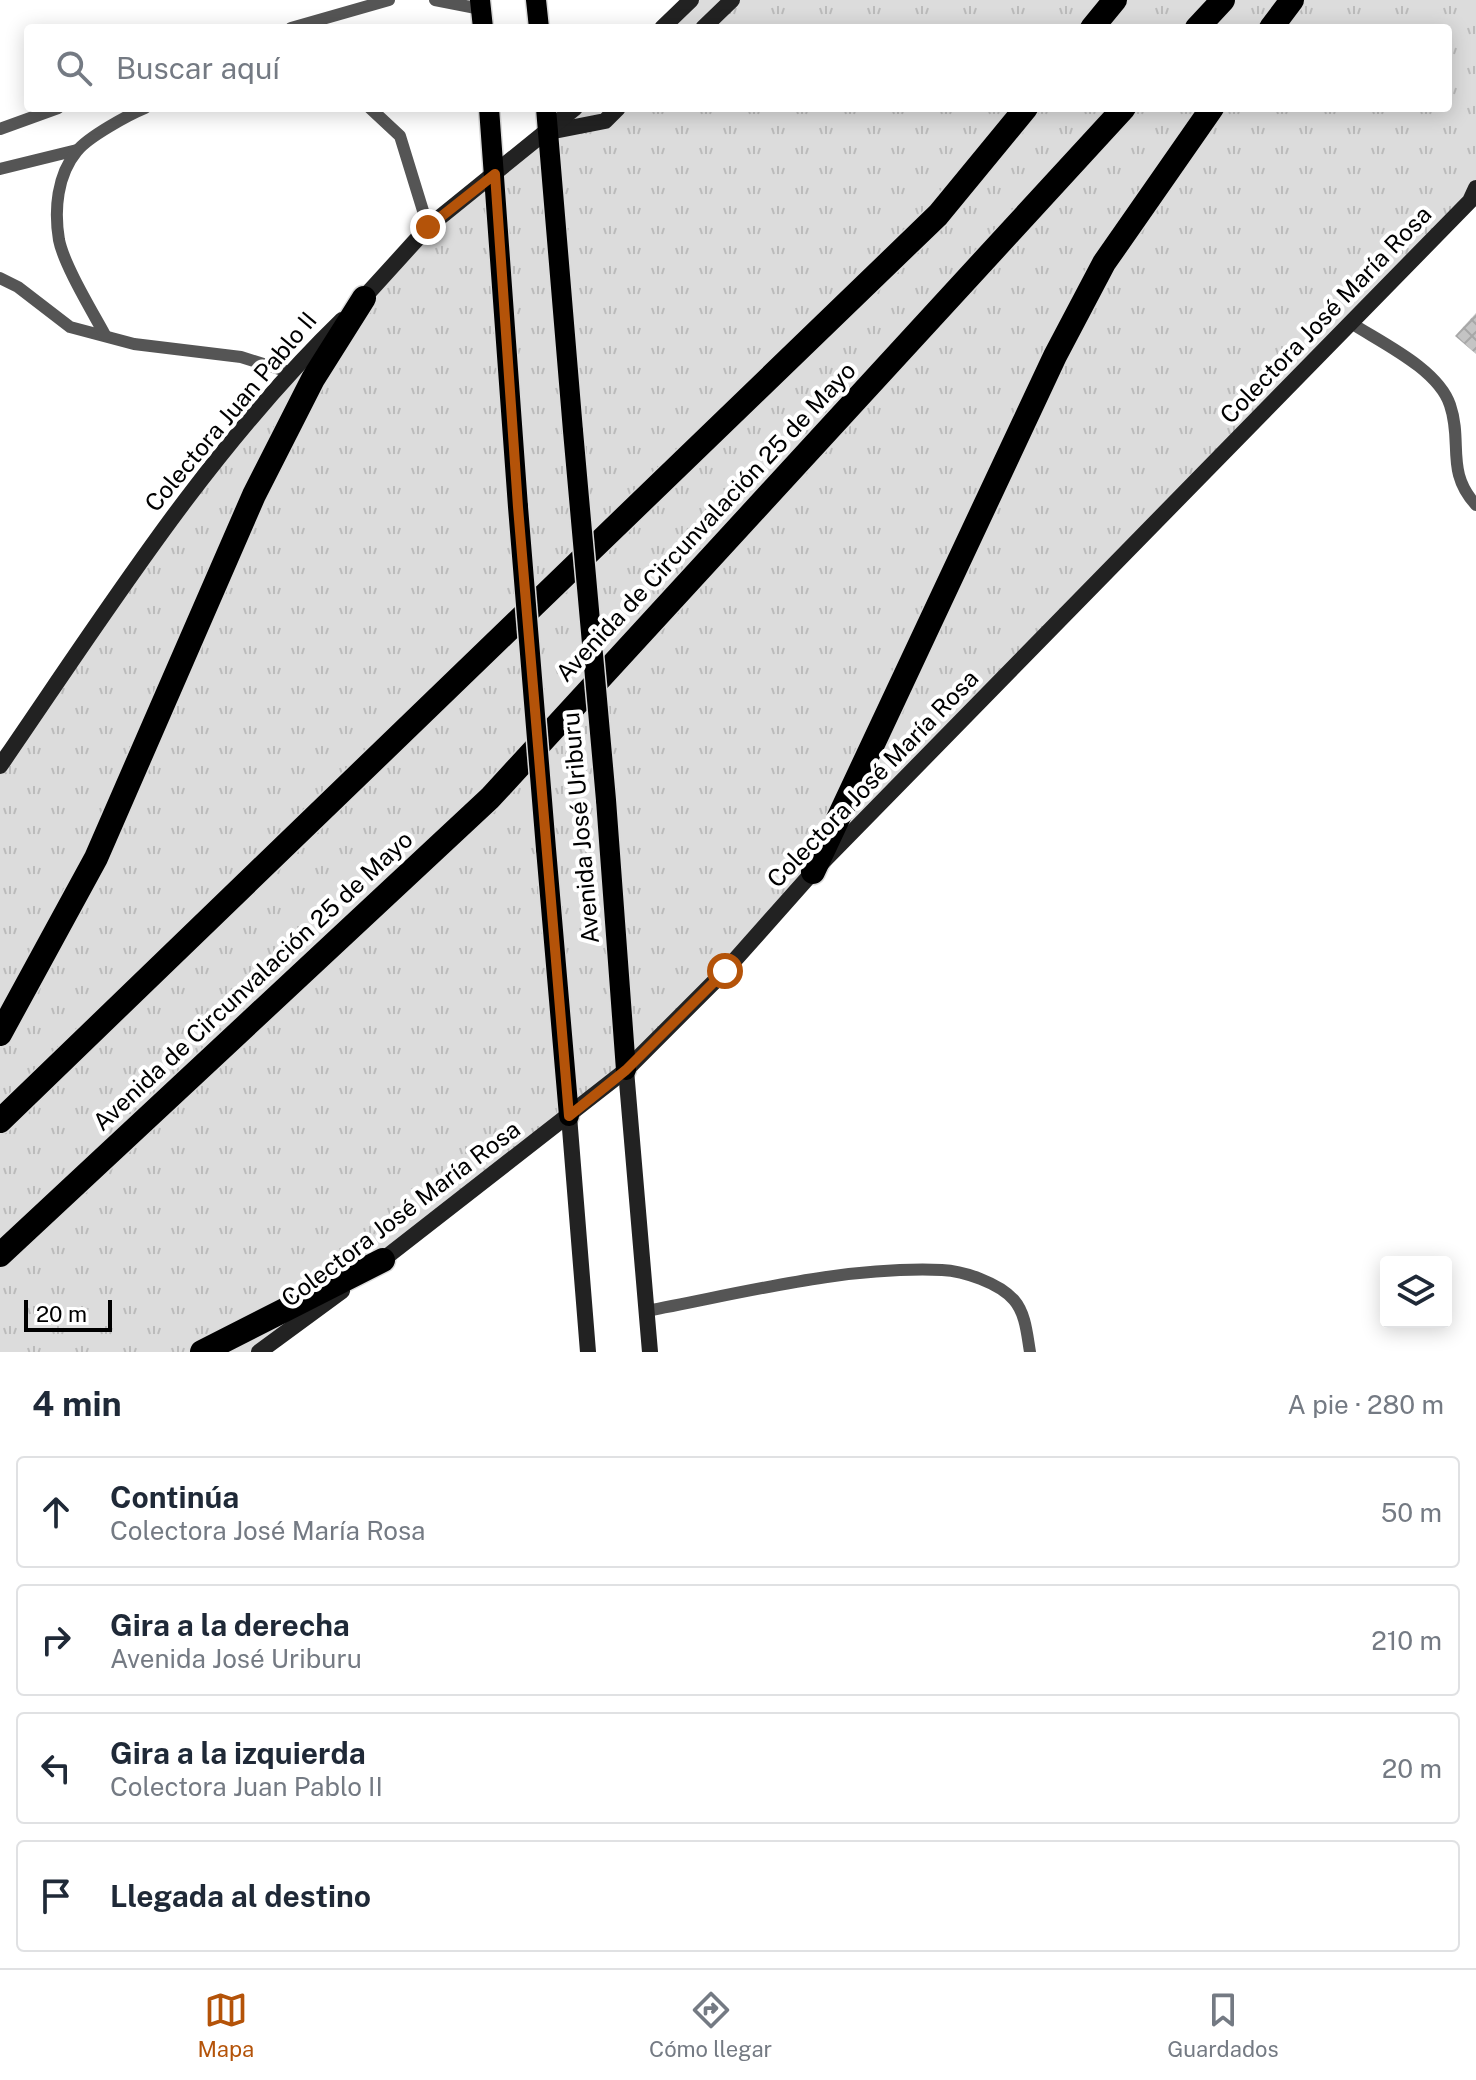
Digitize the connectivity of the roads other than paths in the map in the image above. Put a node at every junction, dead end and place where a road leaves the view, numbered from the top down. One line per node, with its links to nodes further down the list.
1 (389, 0): 10 (lane)
2 (435, 0): 9 (lane)
3 (536, 0): 11 (main road)
4 (691, 0): 12 (main road)
5 (732, 0): 13 (main road)
6 (1115, 0): 14 (highway)
7 (1223, 0): 15 (highway)
8 (1292, 0): 16 (highway)
9 (481, 12)
10 (305, 24)
11 (539, 24)
12 (666, 24)
13 (707, 24)
14 (1095, 24)
15 (1201, 24)
16 (1274, 24)
17 (47, 112): 27 (lane)
18 (135, 112): 29 (lane)
19 (374, 112): 33 (lane)
20 (489, 112): 31 (main road, Avenida José Uriburu)
21 (546, 112): 28 (main road, Avenida José Uriburu)
22 (570, 112): 28 (main road, Colectora Juan Pablo II)
23 (614, 112): 28 (main road, Colectora Juan Pablo II)
24 (1023, 112): 45 (highway, Avenida de Circunvalación 25 de Mayo)
25 (1120, 112): 46 (highway, Avenida de Circunvalación 25 de Mayo)
26 (1209, 112): 41 (highway)
27 (0, 129)
28 (548, 132): 31 (main road, Colectora Juan Pablo II); 43 (main road, Avenida José Uriburu, bridge)
29 (77, 150): 30 (lane); 37 (lane)
30 (0, 169)
31 (495, 174): 33 (main road, Colectora Juan Pablo II); 44 (main road, Avenida José Uriburu, bridge)
32 (1476, 188): 36 (main road, Colectora José María Rosa)
33 (428, 227): 35 (main road, Colectora Juan Pablo II)
34 (0, 278): 37 (lane)
35 (364, 298): 38 (main road, Colectora Juan Pablo II); 42 (highway)
36 (1351, 323): 39 (lane); 41 (main road, Colectora José María Rosa)
37 (105, 335): 38 (lane)
38 (292, 373): 40 (main road, Colectora Juan Pablo II)
39 (1476, 505)
40 (0, 766)
41 (813, 872): 43 (main road, Colectora José María Rosa)
42 (0, 1034)
43 (626, 1070): 44 (main road, Colectora José María Rosa); 48 (main road, Avenida José Uriburu)
44 (569, 1116): 47 (main road, Colectora José María Rosa); 51 (main road, Avenida José Uriburu)
45 (0, 1121)
46 (0, 1255)
47 (383, 1260): 49 (highway); 50 (main road, Colectora José María Rosa)
48 (646, 1311): 52 (main road, Avenida José Uriburu); 53 (lane)
49 (202, 1352)
50 (259, 1352)
51 (588, 1352)
52 (650, 1352)
53 (1030, 1352)

